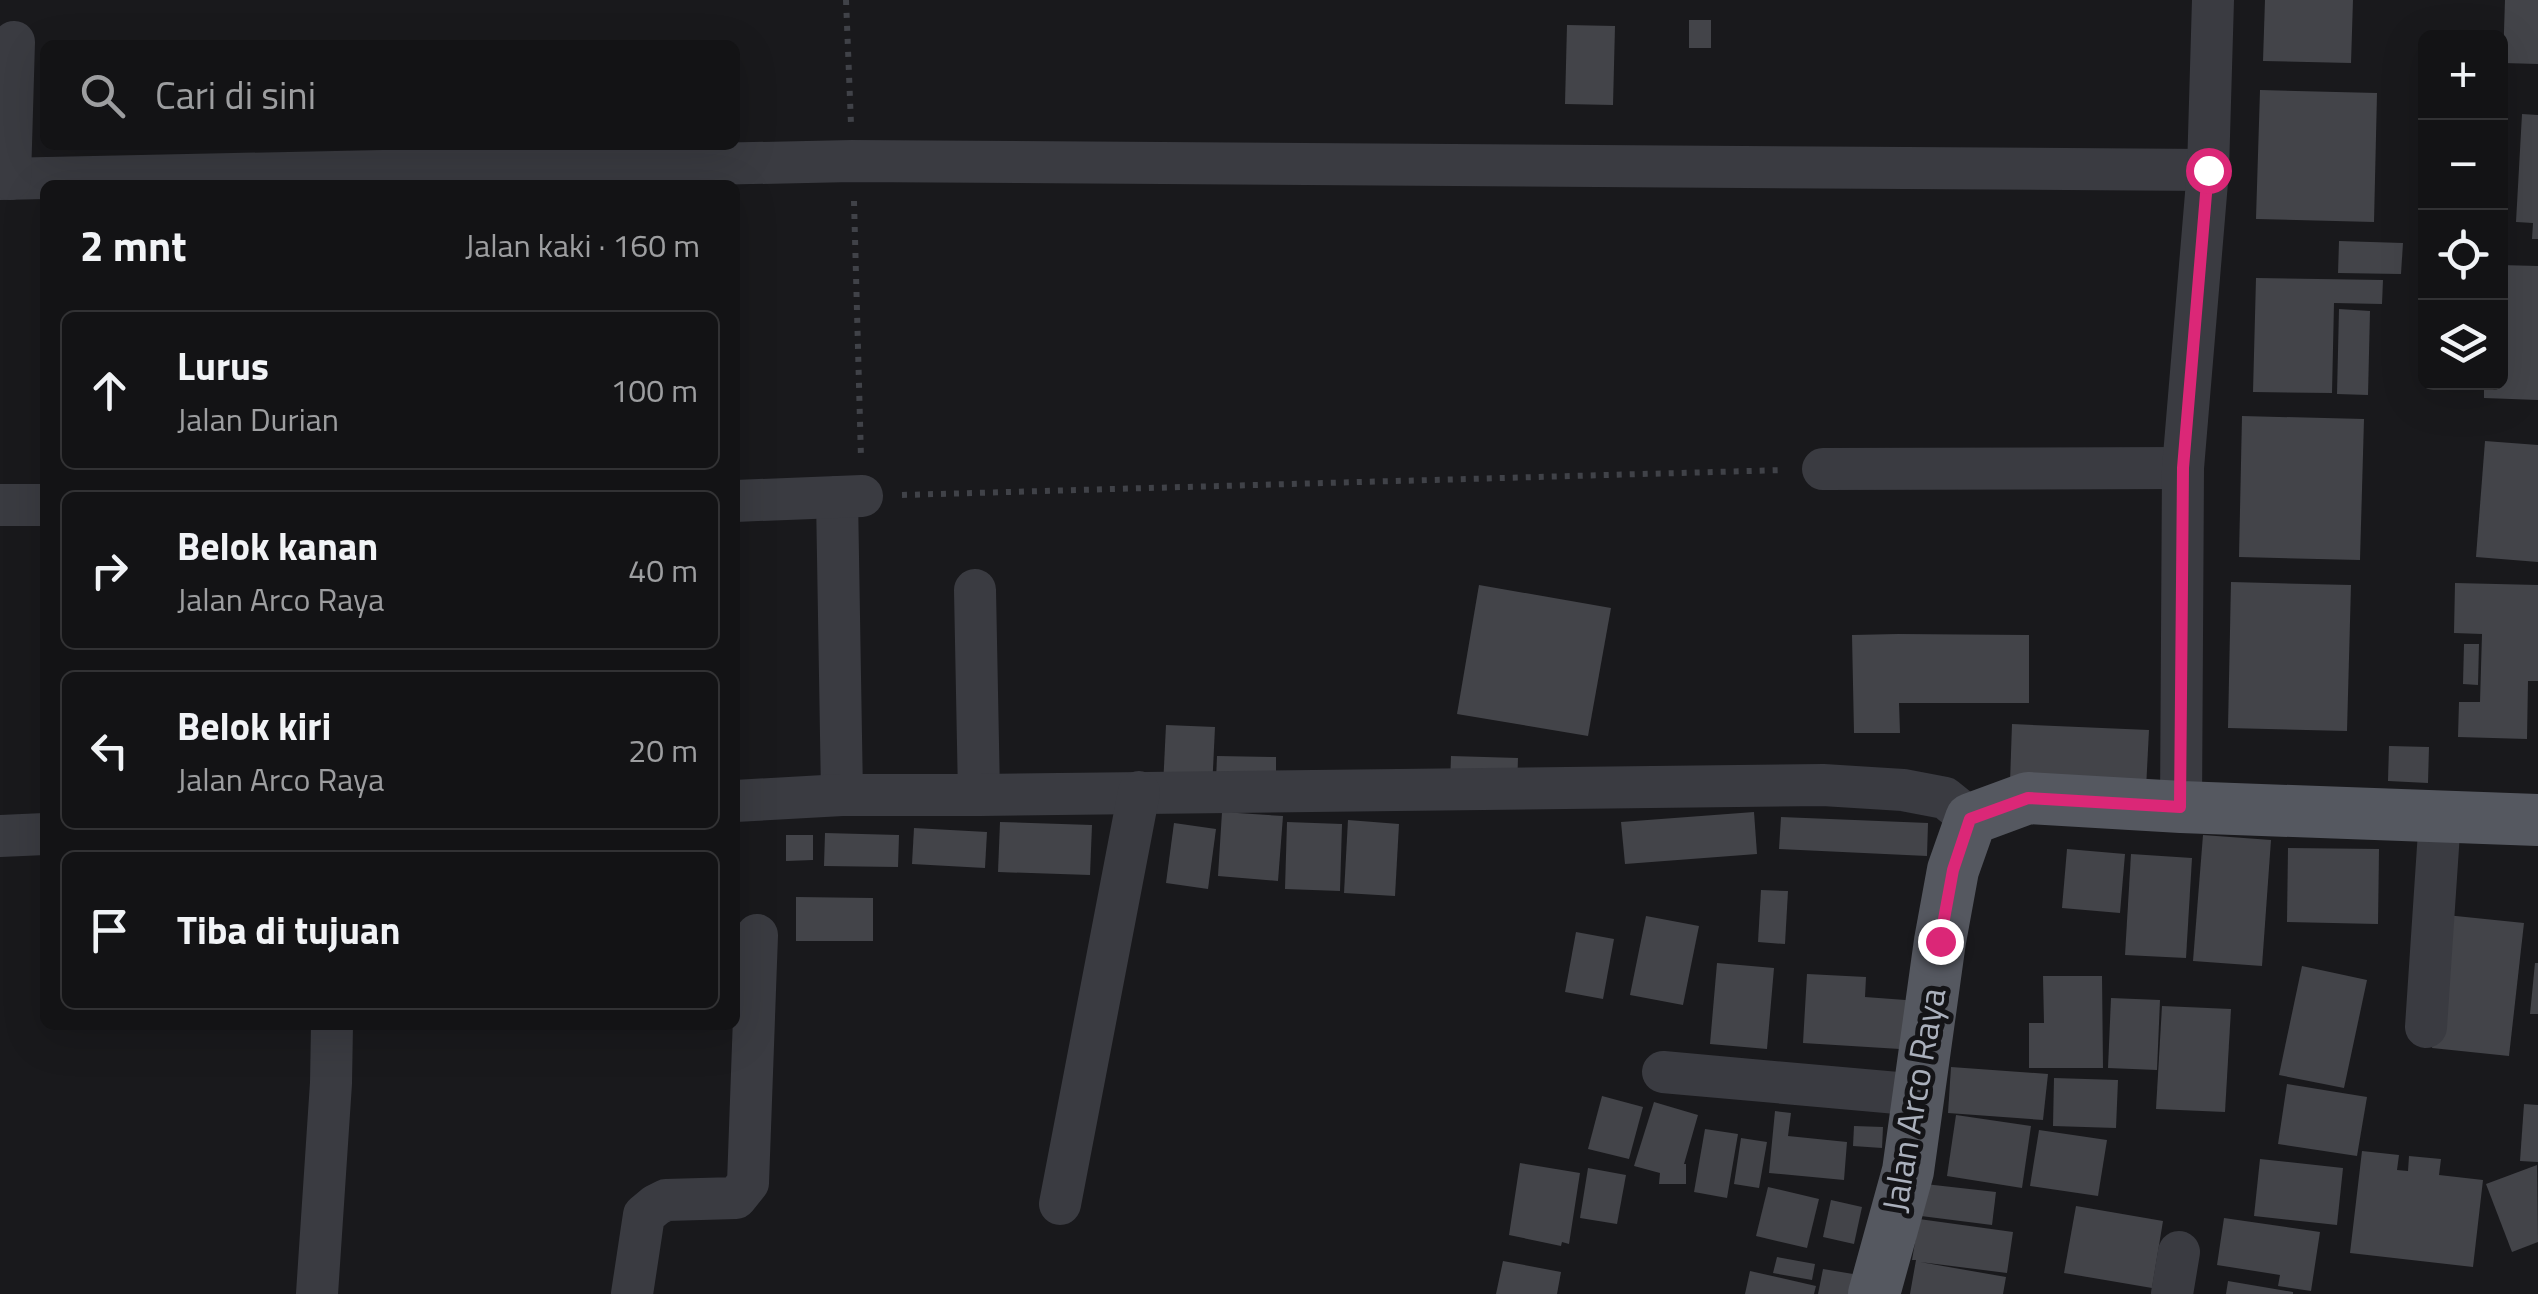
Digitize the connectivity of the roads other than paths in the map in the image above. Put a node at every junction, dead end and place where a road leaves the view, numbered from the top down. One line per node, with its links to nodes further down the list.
1 (2212, 0): 3 (street)
2 (14, 42): 4 (street)
3 (2208, 170): 4 (street); 5 (street)
4 (5, 179)
5 (2183, 468): 6 (street); 15 (street)
6 (1823, 469)
7 (740, 501): 12 (street)
8 (0, 505): 9 (street)
9 (40, 505)
10 (975, 590): 13 (street)
11 (1139, 792): 13 (street); 17 (street); 26 (street)
12 (842, 795): 13 (street); 14 (street)
13 (979, 796)
14 (740, 801)
15 (2180, 807): 16 (main road); 17 (main road)
16 (2440, 817): 18 (main road); 22 (street)
17 (1970, 819): 25 (main road, Jalan Arco Raya)
18 (2538, 820)
19 (40, 834): 20 (street)
20 (0, 836)
21 (756, 934): 29 (street)
22 (2426, 1027)
23 (332, 1030): 28 (street)
24 (1663, 1072): 25 (street)
25 (1920, 1095): 30 (main road, Jalan Arco Raya)
26 (1060, 1204)
27 (2179, 1252): 31 (street)
28 (317, 1294)
29 (632, 1294)
30 (1874, 1294)
31 (2172, 1294)

